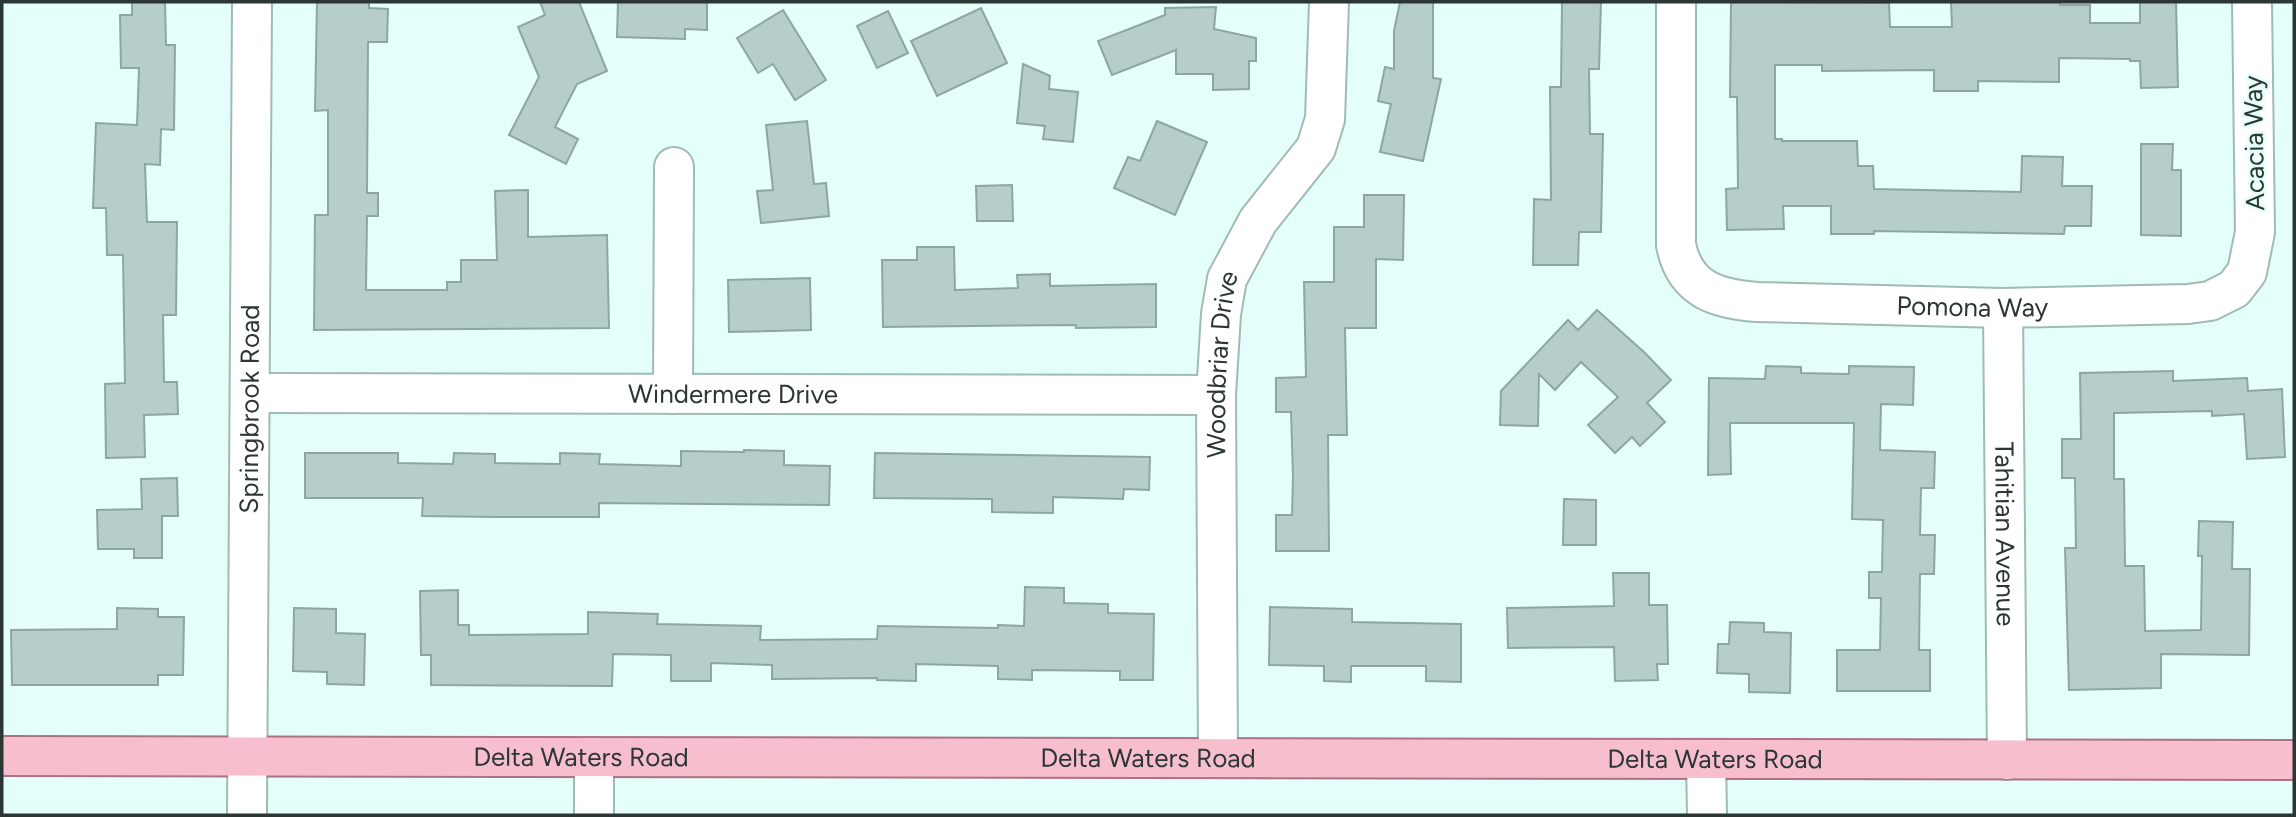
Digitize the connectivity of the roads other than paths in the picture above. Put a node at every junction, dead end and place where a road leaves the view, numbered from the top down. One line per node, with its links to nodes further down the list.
1 (252, 2): 8 (street, Springbrook Road)
2 (1329, 2): 10 (street, Woodbriar Drive)
3 (1676, 2): 7 (street, Pomona Way)
4 (2252, 2): 6 (street, Acacia Way)
5 (674, 167): 9 (street)
6 (2242, 282): 7 (street, Pomona Way)
7 (2003, 308): 16 (street, Tahitian Avenue)
8 (250, 393): 9 (street, Windermere Drive); 12 (street, Springbrook Road)
9 (673, 394): 10 (street, Windermere Drive)
10 (1216, 394): 14 (street, Woodbriar Drive)
11 (2, 756): 12 (main road, Delta Waters Road)
12 (247, 756): 13 (main road, Delta Waters Road); 18 (street, Springbrook Road)
13 (594, 757): 14 (main road, Delta Waters Road); 19 (street)
14 (1219, 758): 15 (main road, Delta Waters Road)
15 (1706, 760): 16 (main road, Delta Waters Road); 20 (street)
16 (2007, 760): 17 (main road, Delta Waters Road)
17 (2294, 760)
18 (247, 815)
19 (594, 815)
20 (1707, 815)

